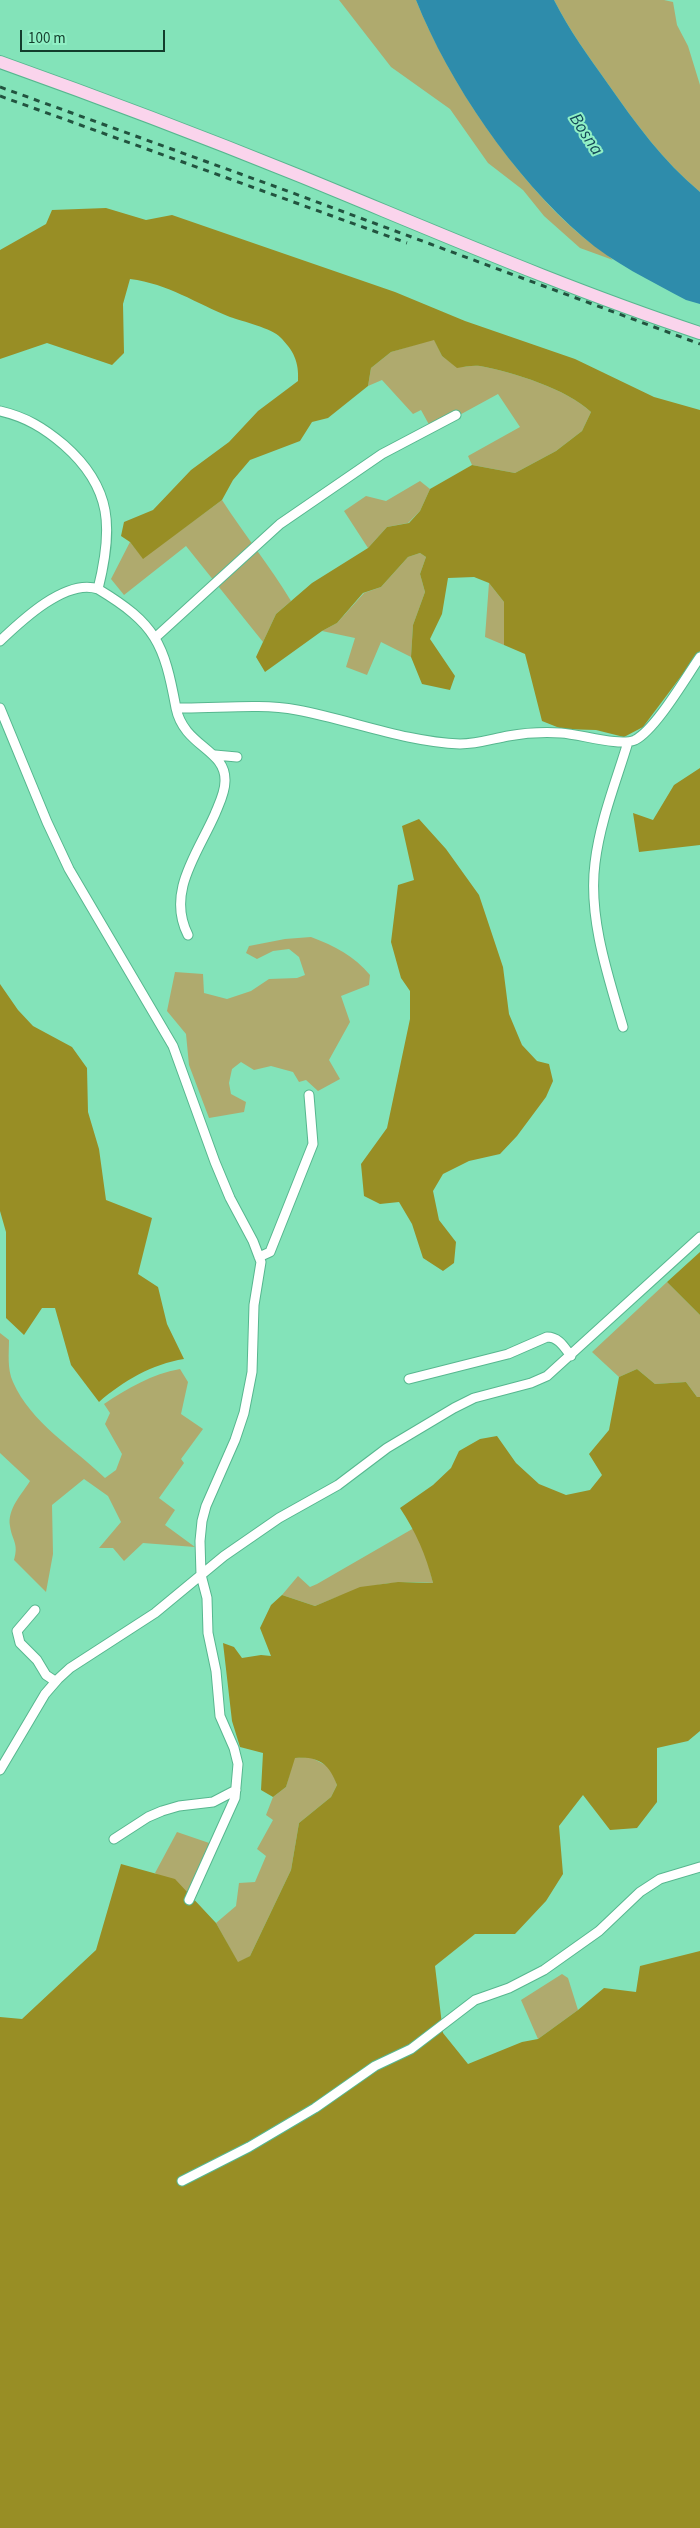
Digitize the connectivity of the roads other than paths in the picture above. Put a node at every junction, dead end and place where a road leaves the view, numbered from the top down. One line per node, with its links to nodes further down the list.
1 (0, 62): 2 (main road)
2 (700, 334)
3 (0, 411): 5 (street)
4 (456, 415): 6 (street)
5 (98, 589): 6 (street); 7 (street)
6 (156, 637): 10 (street)
7 (0, 641)
8 (700, 657): 11 (street)
9 (0, 708): 18 (street)
10 (176, 708): 11 (street); 12 (street)
11 (628, 742): 15 (street)
12 (215, 756): 13 (street); 14 (street)
13 (237, 757)
14 (188, 935)
15 (623, 1027)
16 (309, 1095): 18 (street)
17 (700, 1237): 19 (street)
18 (259, 1257): 21 (street)
19 (571, 1356): 20 (street); 21 (street)
20 (409, 1379)
21 (201, 1575): 23 (street); 25 (street)
22 (35, 1610): 23 (street)
23 (56, 1681): 24 (street)
24 (0, 1770)
25 (236, 1790): 26 (street); 28 (street)
26 (114, 1839)
27 (700, 1867): 29 (street)
28 (190, 1900)
29 (182, 2181)

